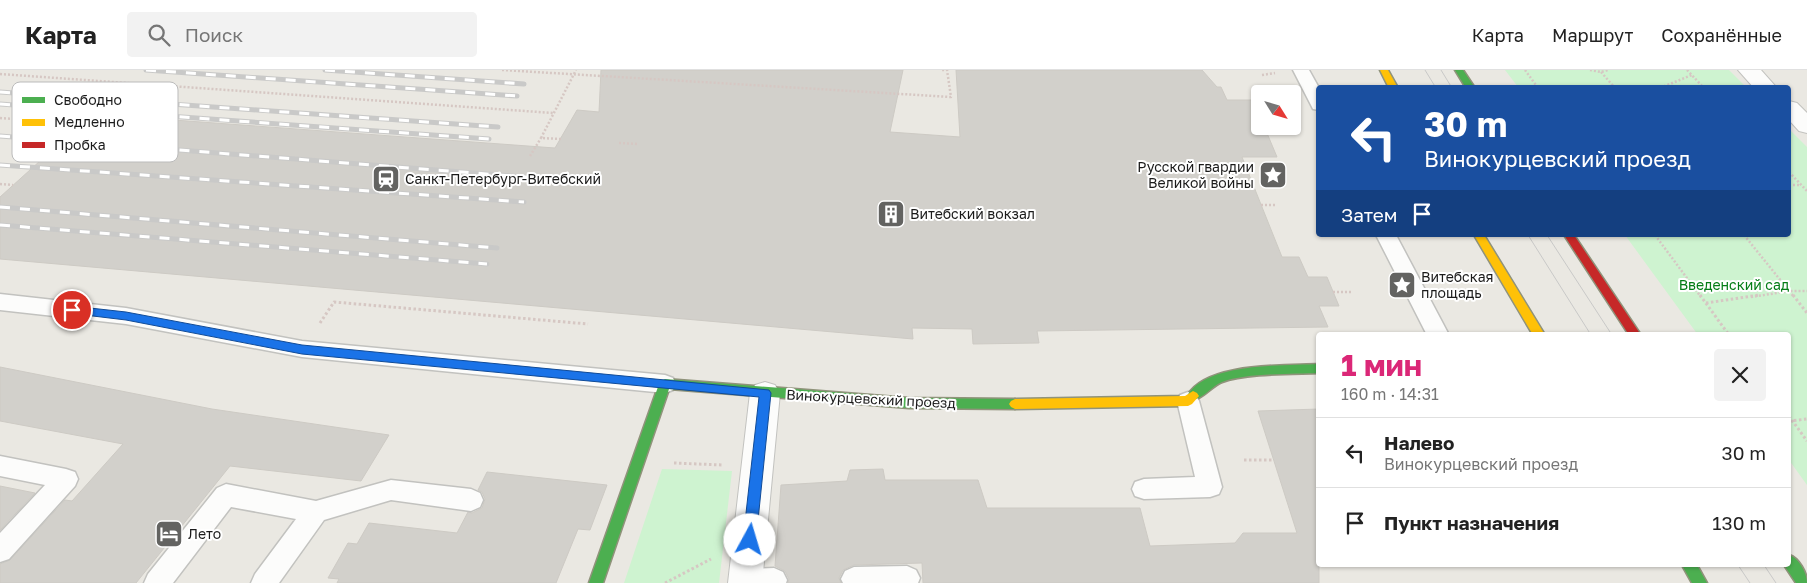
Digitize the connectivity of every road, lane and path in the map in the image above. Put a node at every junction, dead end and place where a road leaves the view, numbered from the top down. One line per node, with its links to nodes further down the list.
1 (502, 70): 14 (path)
2 (576, 70): 14 (path)
3 (941, 70): 14 (path)
4 (1301, 70): 25 (lane)
5 (1384, 70): 17 (street)
6 (1459, 70): 18 (street)
7 (1525, 70): 19 (path)
8 (1590, 70): 12 (path)
9 (1608, 70): 12 (path)
10 (1687, 70): 15 (path)
11 (1749, 70): 23 (street)
12 (1601, 72): 20 (path)
13 (0, 74): 16 (path)
14 (574, 74): 27 (path)
15 (1692, 75): 21 (path); 22 (path)
16 (111, 82)
17 (1392, 85)
18 (1469, 85)
19 (1536, 85)
20 (1612, 85)
21 (1667, 85)
22 (1701, 85)
23 (1764, 85)
24 (178, 87): 27 (path)
25 (1316, 99)
26 (1791, 110): 28 (street)
27 (553, 114): 29 (path)
28 (1807, 126)
29 (540, 138): 30 (path); 33 (path)
30 (561, 139)
31 (619, 143): 32 (path)
32 (639, 144)
33 (530, 156)
34 (1791, 174): 38 (path)
35 (0, 184): 36 (path)
36 (13, 185)
37 (1791, 185): 38 (path)
38 (1800, 185): 39 (path)
39 (1807, 191)
40 (1261, 205): 41 (path)
41 (1276, 205)
42 (1387, 237): 55 (lane)
43 (1480, 237): 56 (street)
44 (1570, 237): 57 (street)
45 (1656, 237): 52 (path)
46 (1746, 237): 47 (path)
47 (1790, 291): 48 (path); 52 (path); 53 (path)
48 (1807, 291)
49 (1333, 292): 50 (path)
50 (1353, 292)
51 (0, 302): 59 (lane, Винокурцевский проезд)
52 (1706, 303): 58 (path)
53 (1807, 313)
54 (588, 324): 59 (path)
55 (1436, 332)
56 (1537, 332)
57 (1633, 332)
58 (1728, 332)
59 (302, 349): 61 (lane, Винокурцевский проезд)
60 (1316, 368): 63 (street)
61 (665, 384): 62 (street, Винокурцевский проезд); 70 (street)
62 (765, 393): 63 (street, Винокурцевский проезд); 72 (street)
63 (1188, 401): 73 (lane)
64 (1807, 419): 65 (path)
65 (1791, 421)
66 (1791, 422): 67 (path)
67 (1807, 441)
68 (1244, 460): 69 (path)
69 (1274, 460)
70 (638, 462): 72 (path); 84 (street)
71 (0, 466): 76 (lane)
72 (757, 467): 81 (street)
73 (1144, 489)
74 (472, 500): 75 (lane)
75 (316, 512): 82 (lane); 83 (lane)
76 (0, 550)
77 (1791, 564): 86 (street)
78 (1690, 567): 85 (street)
79 (907, 578): 80 (lane)
80 (854, 579)
81 (755, 582)
82 (157, 583)
83 (264, 583)
84 (596, 583)
85 (1700, 583)
86 (1804, 583)

